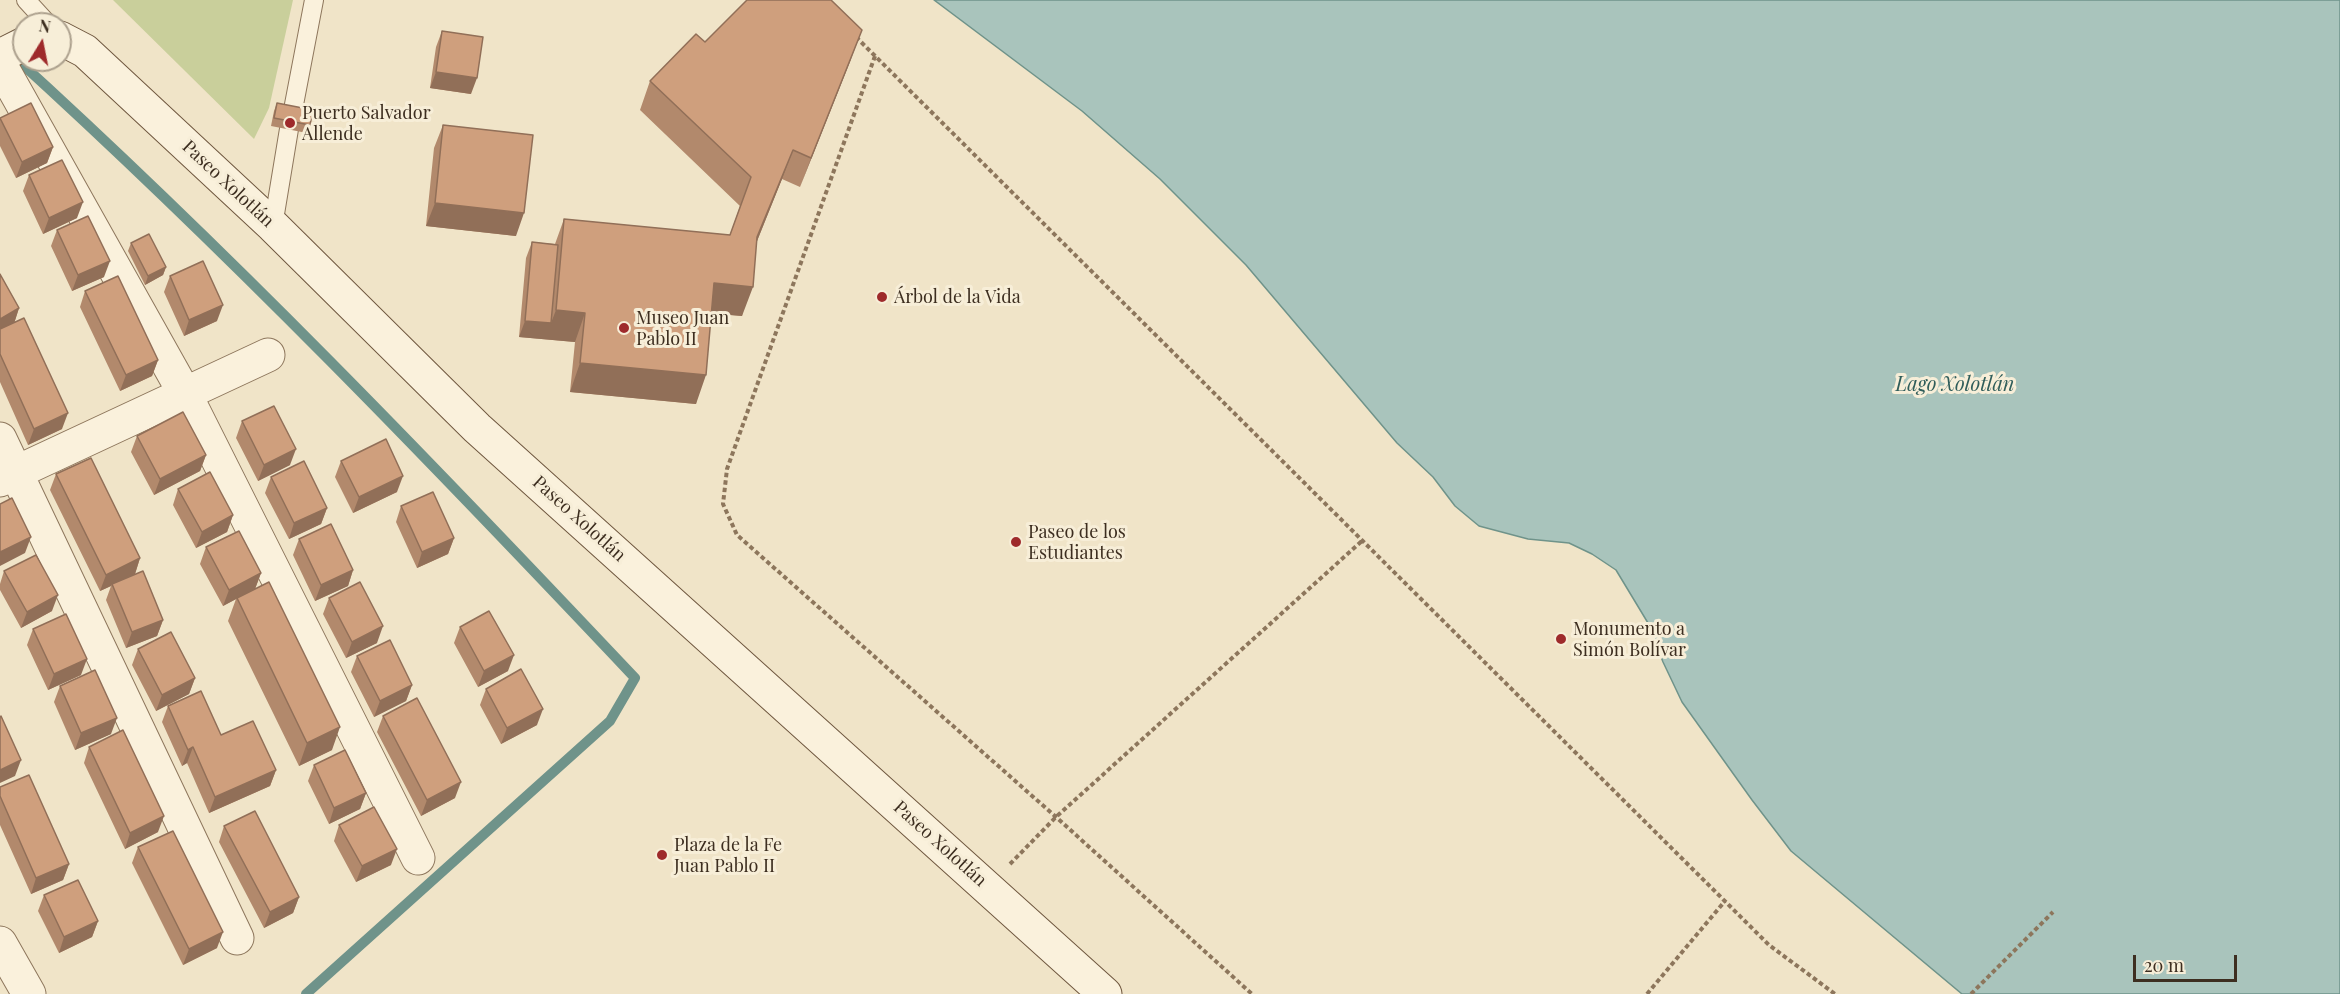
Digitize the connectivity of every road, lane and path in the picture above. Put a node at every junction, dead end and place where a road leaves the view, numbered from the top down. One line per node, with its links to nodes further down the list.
1 (26, 0): 3 (lane)
2 (314, 0): 8 (lane)
3 (37, 12)
4 (851, 32): 7 (path)
5 (72, 44): 8 (street, Paseo Xolotlán)
6 (8, 54): 10 (street)
7 (875, 56): 13 (path); 14 (path)
8 (273, 226): 16 (street, Paseo Xolotlán)
9 (268, 355): 10 (street)
10 (185, 394): 12 (street); 15 (street)
11 (0, 439): 12 (street)
12 (8, 476): 19 (street)
13 (1363, 540): 14 (path); 17 (path)
14 (1056, 817): 16 (path); 23 (path)
15 (418, 858)
16 (987, 886): 22 (street, Paseo Xolotlán)
17 (1725, 901): 24 (path); 25 (path)
18 (2053, 912): 26 (path)
19 (237, 938)
20 (0, 943): 21 (street)
21 (28, 994)
22 (1105, 994)
23 (1252, 994)
24 (1647, 994)
25 (1835, 994)
26 (1971, 994)

